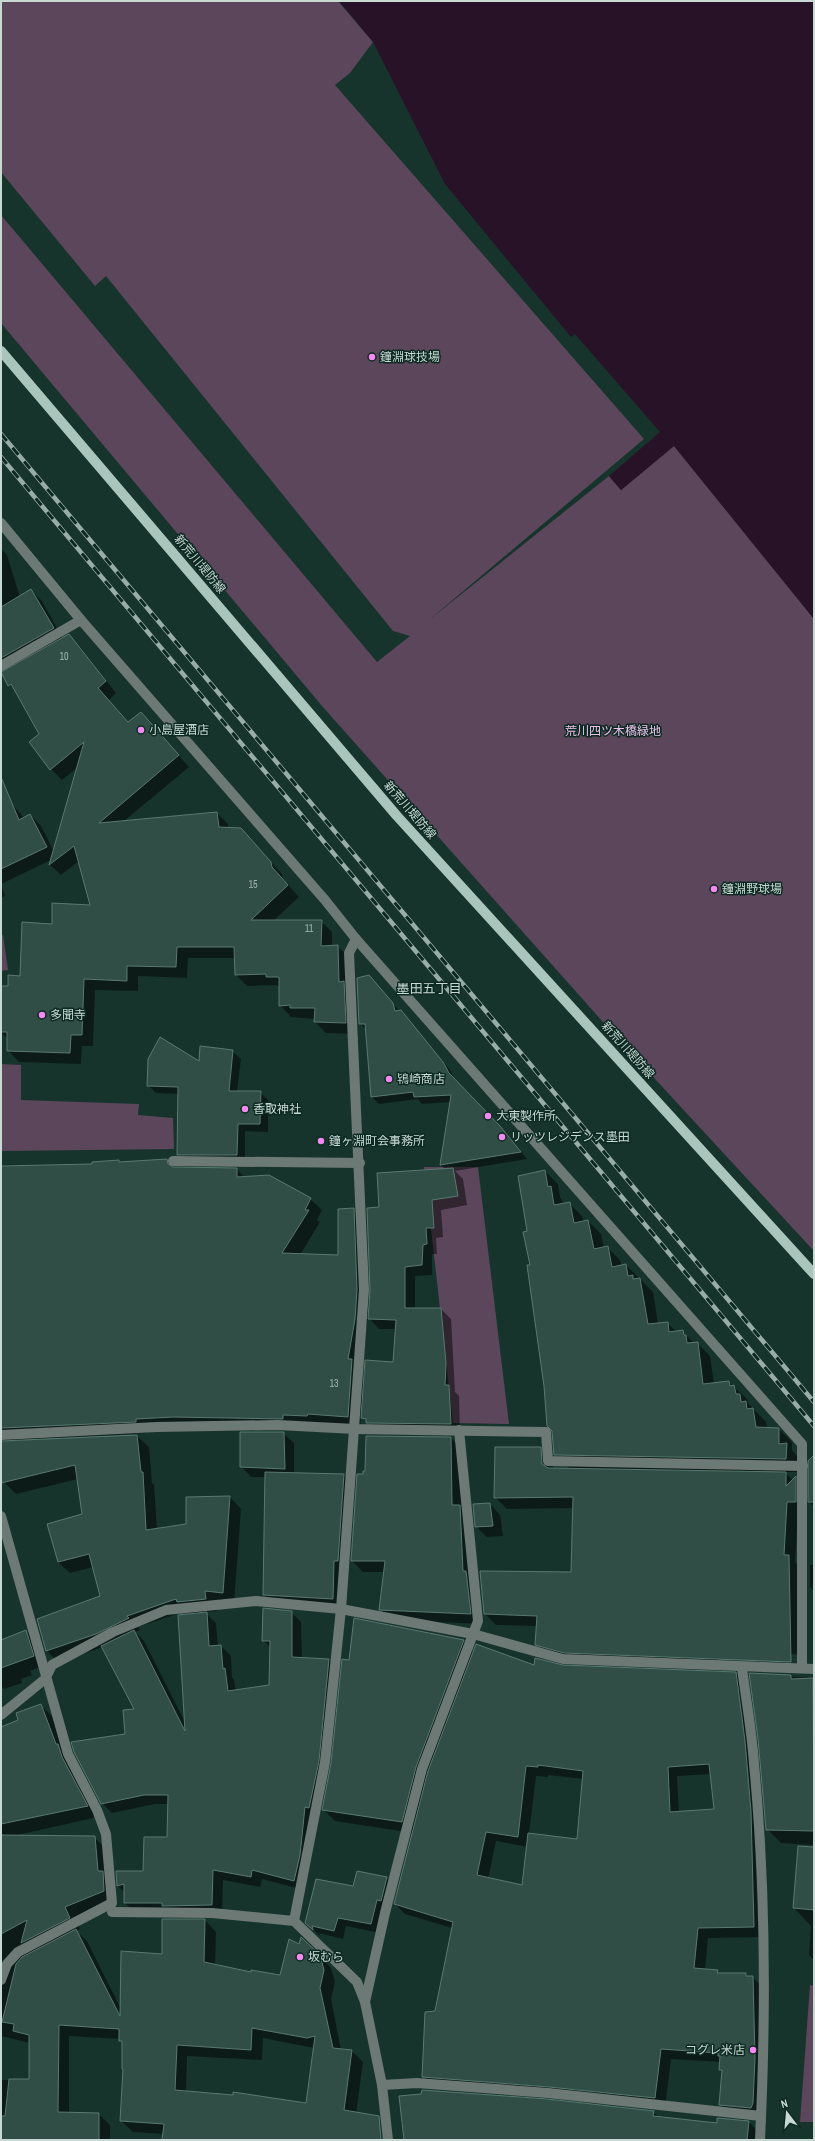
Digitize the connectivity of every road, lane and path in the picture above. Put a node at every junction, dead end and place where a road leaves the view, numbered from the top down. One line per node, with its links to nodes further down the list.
1 (1, 350): 8 (main road, 新荒川堤防線)
2 (1, 523): 3 (street)
3 (81, 620): 4 (street); 5 (street)
4 (1, 666)
5 (356, 939): 7 (street); 12 (street)
6 (174, 1160): 7 (street)
7 (360, 1162): 9 (street)
8 (814, 1274)
9 (355, 1429): 10 (street); 11 (street); 14 (street)
10 (459, 1430): 12 (street); 15 (street)
11 (1, 1435)
12 (803, 1466): 17 (street)
13 (1, 1516): 19 (street)
14 (341, 1609): 15 (street); 19 (street); 22 (street)
15 (473, 1634): 16 (street); 24 (street)
16 (742, 1668): 17 (street); 26 (street)
17 (802, 1668): 18 (street)
18 (814, 1670)
19 (45, 1679): 20 (street); 23 (street)
20 (1, 1716)
21 (112, 1912): 22 (street)
22 (294, 1921): 24 (street)
23 (1, 1980)
24 (365, 2002): 25 (street)
25 (382, 2085): 26 (street); 27 (street)
26 (761, 2116): 28 (street)
27 (388, 2140)
28 (760, 2140)

